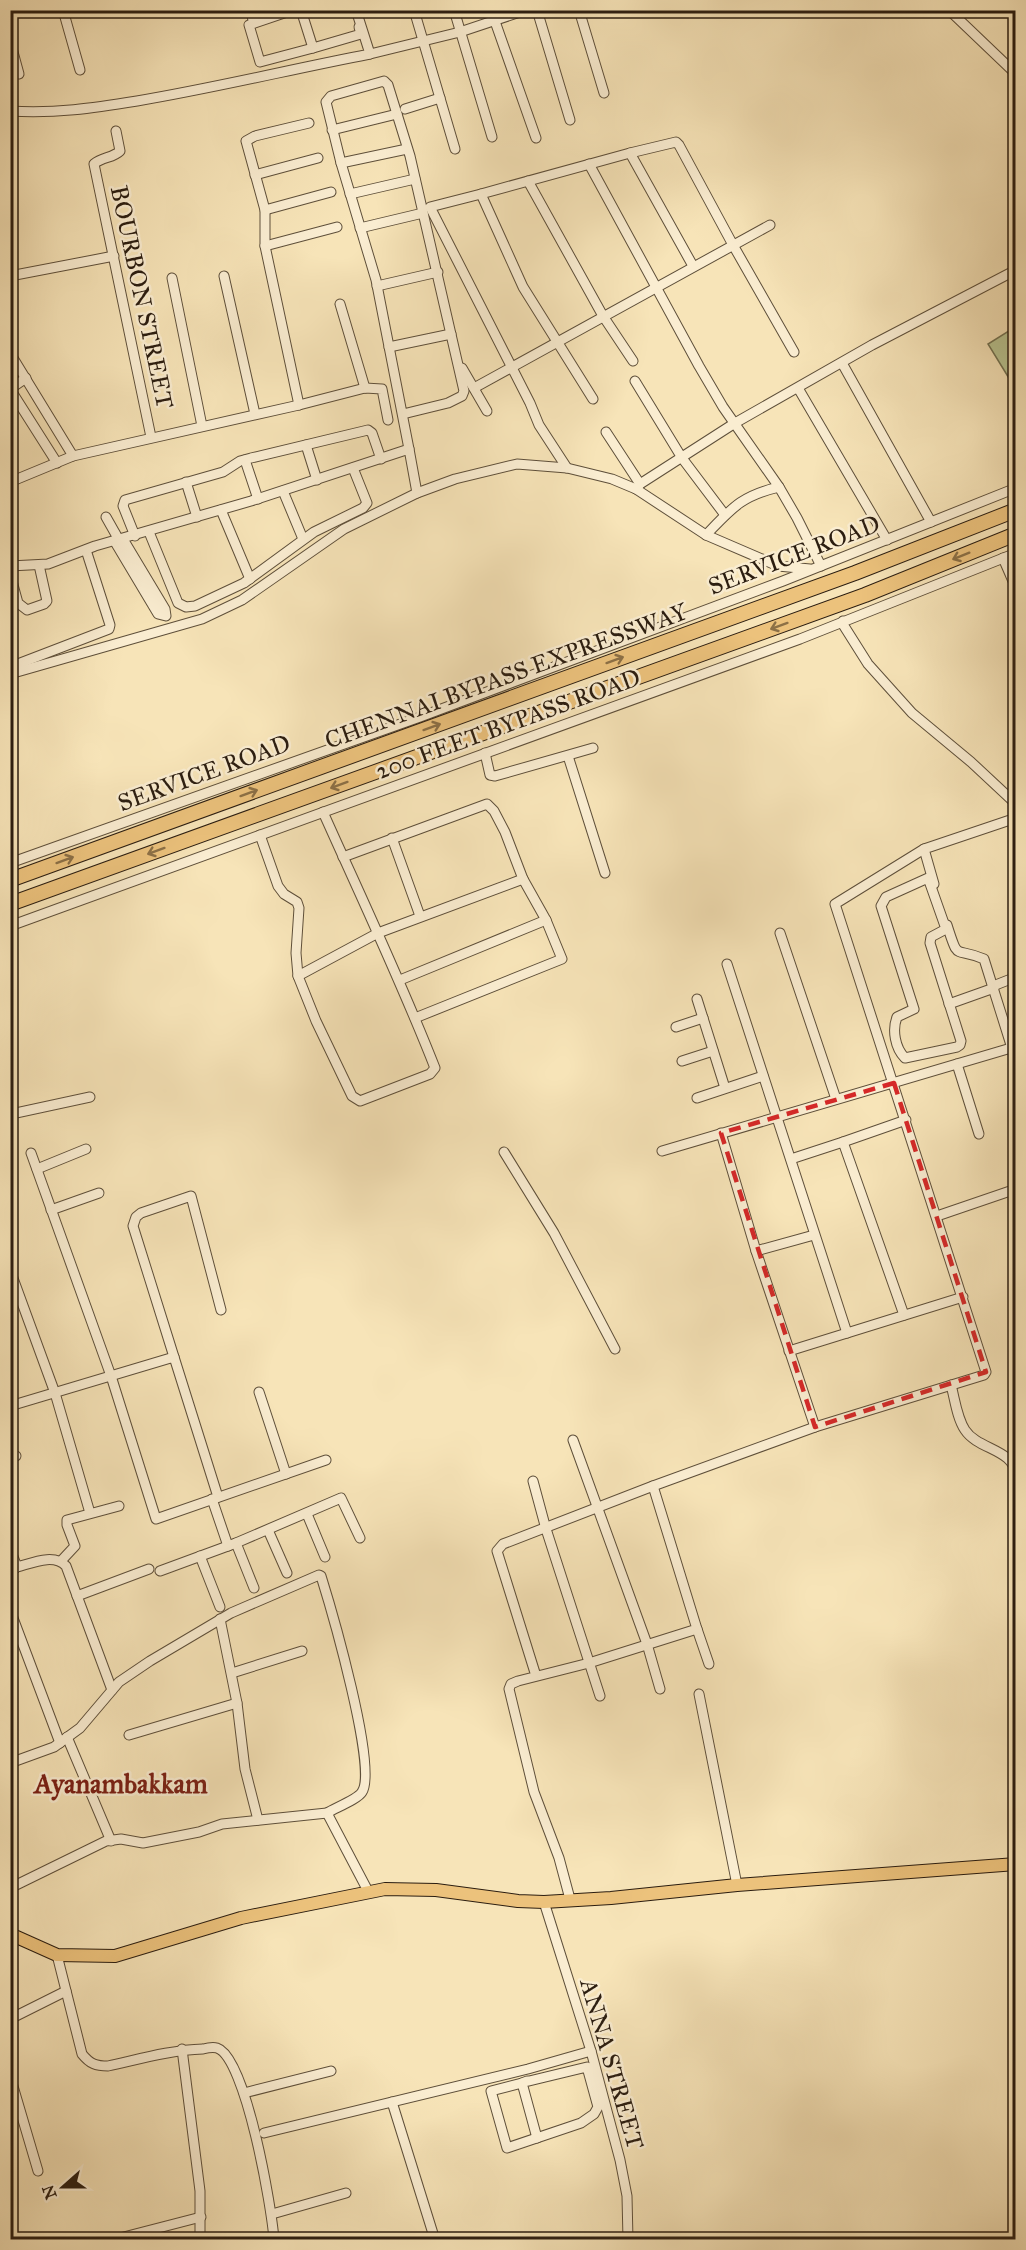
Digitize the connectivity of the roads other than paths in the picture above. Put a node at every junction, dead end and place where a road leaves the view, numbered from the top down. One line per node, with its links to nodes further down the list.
1 (63, 10): 20 (street)
2 (250, 10): 14 (street)
3 (293, 10): 14 (street)
4 (301, 10): 18 (street)
5 (354, 10): 18 (street); 19 (street)
6 (414, 10): 17 (street)
7 (454, 10): 15 (street)
8 (491, 10): 13 (street)
9 (526, 10): 13 (street)
10 (537, 10): 27 (street)
11 (579, 10): 23 (street)
12 (949, 10): 22 (street)
13 (495, 22): 15 (street); 32 (street)
14 (254, 23): 18 (street)
15 (460, 32): 17 (street); 31 (street)
16 (10, 41): 21 (street)
17 (423, 42): 19 (street); 24 (street)
18 (313, 48)
19 (370, 54): 25 (street)
20 (80, 70)
21 (19, 74)
22 (1016, 74)
23 (604, 93)
24 (440, 98): 26 (street); 33 (street)
25 (10, 111)
26 (401, 111): 29 (street); 29 (street); 34 (street)
27 (570, 120)
28 (309, 123): 39 (street)
29 (332, 130): 37 (street)
30 (116, 131): 52 (street, BOURBON STREET)
31 (492, 137)
32 (536, 138)
33 (455, 148)
34 (407, 149): 37 (street); 40 (street)
35 (630, 153): 38 (street); 50 (street); 53 (street)
36 (318, 158): 39 (street)
37 (341, 163): 43 (street)
38 (589, 164): 41 (street); 60 (street)
39 (255, 175): 45 (street)
40 (415, 179): 43 (street); 46 (street)
41 (528, 181): 44 (street); 62 (street)
42 (331, 192): 45 (street)
43 (350, 194): 49 (street)
44 (481, 194): 64 (street); 70 (street)
45 (265, 210): 51 (street)
46 (423, 213): 49 (street); 55 (street)
47 (770, 225): 50 (street)
48 (337, 227): 51 (street)
49 (360, 228): 59 (street)
50 (733, 245): 53 (street); 66 (street)
51 (265, 246): 79 (street)
52 (114, 256): 56 (street); 87 (street, BOURBON STREET)
53 (693, 266): 60 (street)
54 (1016, 270): 69 (street)
55 (438, 272): 59 (street); 63 (street)
56 (10, 276)
57 (224, 276): 81 (street)
58 (172, 278): 85 (street)
59 (377, 286): 65 (street)
60 (655, 287): 62 (street); 84 (street)
61 (340, 304): 74 (street)
62 (603, 316): 64 (street); 68 (street)
63 (451, 334): 65 (street); 82 (street)
64 (556, 342): 70 (street); 78 (street)
65 (389, 347): 82 (street)
66 (794, 352)
67 (10, 353): 72 (street)
68 (633, 361)
69 (842, 363): 76 (street); 111 (street)
70 (511, 367): 75 (street); 96 (street)
71 (462, 368): 75 (street)
72 (26, 378): 77 (street); 90 (street)
73 (635, 381): 91 (street)
74 (365, 388): 79 (street); 83 (street)
75 (474, 388): 80 (street)
76 (798, 388): 84 (street); 118 (street)
77 (10, 389): 94 (street)
78 (593, 399)
79 (299, 405): 81 (street)
80 (487, 411)
81 (255, 414): 85 (street)
82 (403, 414): 89 (street)
83 (388, 420)
84 (735, 423): 91 (street); 101 (street)
85 (202, 426): 87 (street)
86 (606, 432): 100 (street)
87 (151, 437): 90 (street)
88 (306, 445): 92 (street); 93 (street); 97 (street)
89 (409, 449): 92 (street); 104 (street)
90 (73, 456): 94 (street)
91 (682, 458): 100 (street); 108 (street)
92 (381, 459): 95 (street)
93 (245, 460): 99 (street); 105 (street)
94 (57, 463): 98 (street)
95 (353, 468): 97 (street); 117 (street)
96 (567, 468): 100 (street); 104 (street)
97 (317, 480): 103 (street)
98 (10, 482)
99 (186, 482): 110 (street); 115 (street)
100 (638, 487): 114 (street)
101 (779, 487): 108 (street); 124 (street)
102 (1016, 488): 111 (street, SERVICE ROAD)
103 (283, 490): 105 (street); 117 (street)
104 (417, 493): 129 (street)
105 (258, 499): 106 (street)
106 (221, 510): 110 (street); 126 (street)
107 (1016, 510): 145 (highway, CHENNAI BYPASS EXPRESSWAY, one-way to 107)
108 (725, 515): 114 (street)
109 (106, 517): 116 (street)
110 (197, 517): 112 (street)
111 (931, 522): 118 (street, SERVICE ROAD)
112 (149, 532): 115 (street); 126 (street)
113 (1016, 534): 146 (highway, CHENNAI BYPASS EXPRESSWAY, one-way to 146)
114 (706, 535): 124 (street)
115 (135, 536): 116 (street)
116 (119, 540): 119 (street); 129 (street)
117 (303, 540): 126 (street)
118 (887, 540): 124 (street, SERVICE ROAD)
119 (86, 550): 123 (street); 130 (street)
120 (1016, 553): 121 (street, 200 FEET BYPASS ROAD)
121 (1003, 558): 127 (street); 128 (street, 200 FEET BYPASS ROAD)
122 (10, 566): 123 (street)
123 (39, 566): 125 (street)
124 (817, 568): 142 (street, SERVICE ROAD)
125 (10, 574)
126 (250, 579)
127 (1016, 588)
128 (843, 621): 133 (street, 200 FEET BYPASS ROAD); 135 (street)
129 (172, 628): 131 (street)
130 (10, 667)
131 (10, 674)
132 (593, 748): 134 (street)
133 (485, 753): 134 (street); 136 (street, 200 FEET BYPASS ROAD)
134 (568, 756): 143 (street)
135 (1016, 804)
136 (323, 812): 138 (street, 200 FEET BYPASS ROAD); 141 (street)
137 (1016, 818): 140 (street)
138 (260, 835): 149 (street, 200 FEET BYPASS ROAD); 153 (street)
139 (392, 838): 141 (street); 144 (street); 147 (street)
140 (924, 849): 156 (street); 165 (street)
141 (343, 857): 150 (street)
142 (10, 863)
143 (605, 873)
144 (523, 879): 147 (street); 148 (street)
145 (10, 880)
146 (10, 904)
147 (420, 916): 150 (street)
148 (546, 920): 155 (street); 159 (street)
149 (10, 926)
150 (378, 933): 153 (street); 155 (street)
151 (780, 933): 174 (street)
152 (727, 964): 169 (street)
153 (298, 976): 159 (street)
154 (1016, 977): 156 (street)
155 (400, 980): 159 (street)
156 (993, 987): 158 (street); 162 (street)
157 (698, 999): 160 (street)
158 (949, 1004): 164 (street); 164 (street)
159 (415, 1018)
160 (703, 1018): 161 (street); 163 (street)
161 (676, 1027)
162 (1011, 1048): 167 (street); 168 (street)
163 (713, 1052): 166 (street); 171 (street)
164 (901, 1054): 165 (street)
165 (886, 1059): 170 (street)
166 (682, 1061)
167 (1016, 1061)
168 (957, 1064): 170 (street); 179 (street)
169 (763, 1076): 171 (street); 176 (street)
170 (894, 1083): 174 (street); 177 (street)
171 (725, 1088): 173 (street)
172 (90, 1097): 175 (street)
173 (697, 1098)
174 (836, 1099): 176 (street)
175 (10, 1109)
176 (776, 1117): 178 (street); 185 (street)
177 (906, 1120): 180 (street); 190 (street)
178 (721, 1133): 182 (street); 192 (street)
179 (979, 1134)
180 (843, 1142): 185 (street); 196 (street)
181 (86, 1149): 186 (street)
182 (662, 1151)
183 (504, 1152): 198 (street)
184 (31, 1153): 186 (street)
185 (791, 1159): 191 (street)
186 (37, 1169): 189 (street)
187 (1016, 1189): 190 (street)
188 (99, 1193): 189 (street)
189 (51, 1210): 201 (street)
190 (937, 1216): 194 (street)
191 (814, 1235): 192 (street); 197 (street)
192 (756, 1251): 199 (street)
193 (10, 1270): 204 (street)
194 (963, 1297): 196 (street); 202 (street)
195 (221, 1310): 200 (street)
196 (904, 1315): 197 (street)
197 (847, 1333): 199 (street)
198 (615, 1349)
199 (789, 1351): 206 (street)
200 (174, 1357): 201 (street); 214 (street)
201 (111, 1376): 204 (street); 214 (street)
202 (951, 1385): 206 (street); 208 (street)
203 (259, 1392): 210 (street)
204 (55, 1394): 205 (street); 217 (street)
205 (10, 1406)
206 (815, 1427): 213 (street)
207 (573, 1440): 216 (street)
208 (1012, 1457): 211 (street)
209 (326, 1460): 210 (street)
210 (286, 1474): 214 (street)
211 (1016, 1475)
212 (533, 1481): 219 (street)
213 (653, 1486): 216 (street); 236 (street)
214 (215, 1498): 222 (street)
215 (119, 1506): 217 (street)
216 (597, 1507): 219 (street); 237 (street)
217 (90, 1513): 226 (street)
218 (307, 1514): 220 (street); 221 (street); 225 (street)
219 (546, 1529): 239 (street); 242 (street)
220 (268, 1530): 222 (street); 230 (street)
221 (360, 1538)
222 (232, 1544): 224 (street); 231 (street)
223 (10, 1549): 228 (street)
224 (200, 1556): 229 (street); 233 (street)
225 (325, 1557)
226 (61, 1561): 228 (street); 232 (street)
227 (149, 1569): 232 (street)
228 (14, 1570)
229 (160, 1572)
230 (287, 1573)
231 (254, 1588)
232 (77, 1596): 244 (street)
233 (220, 1607)
234 (10, 1610): 249 (street)
235 (220, 1619): 241 (street); 244 (street); 251 (street)
236 (697, 1629): 237 (street); 240 (street)
237 (646, 1644): 239 (street); 243 (street)
238 (302, 1651): 241 (street)
239 (589, 1662): 242 (street); 246 (street)
240 (709, 1664)
241 (232, 1673): 247 (street)
242 (536, 1676): 258 (street)
243 (660, 1689)
244 (112, 1690): 249 (street)
245 (699, 1694): 255 (street)
246 (600, 1696)
247 (237, 1703): 248 (street); 252 (street)
248 (129, 1735)
249 (64, 1740): 250 (street); 253 (street)
250 (10, 1763)
251 (327, 1813): 252 (street); 257 (street)
252 (258, 1820): 253 (street)
253 (111, 1841): 256 (street)
254 (1016, 1864): 255 (main road)
255 (737, 1885): 258 (main road)
256 (10, 1888)
257 (368, 1891): 259 (main road); 261 (main road)
258 (570, 1899): 259 (main road)
259 (544, 1902): 265 (street, ANNA STREET)
260 (10, 1934): 261 (main road)
261 (57, 1954): 262 (street)
262 (66, 1991): 263 (street); 264 (street)
263 (10, 2019)
264 (182, 2049): 270 (street); 277 (street)
265 (591, 2051): 266 (street); 283 (street, ANNA STREET)
266 (526, 2069): 269 (street); 271 (street)
267 (331, 2071): 270 (street)
268 (10, 2076): 274 (street)
269 (526, 2082): 273 (street); 273 (street); 273 (street)
270 (244, 2093): 276 (street)
271 (392, 2102): 272 (street); 282 (street)
272 (264, 2133)
273 (537, 2138)
274 (38, 2171)
275 (346, 2193): 276 (street)
276 (272, 2214): 281 (street)
277 (201, 2217): 279 (street); 280 (street)
278 (942, 2238): 284 (street)
279 (112, 2240)
280 (200, 2240)
281 (274, 2240)
282 (435, 2240)
283 (628, 2240)
284 (931, 2240)

